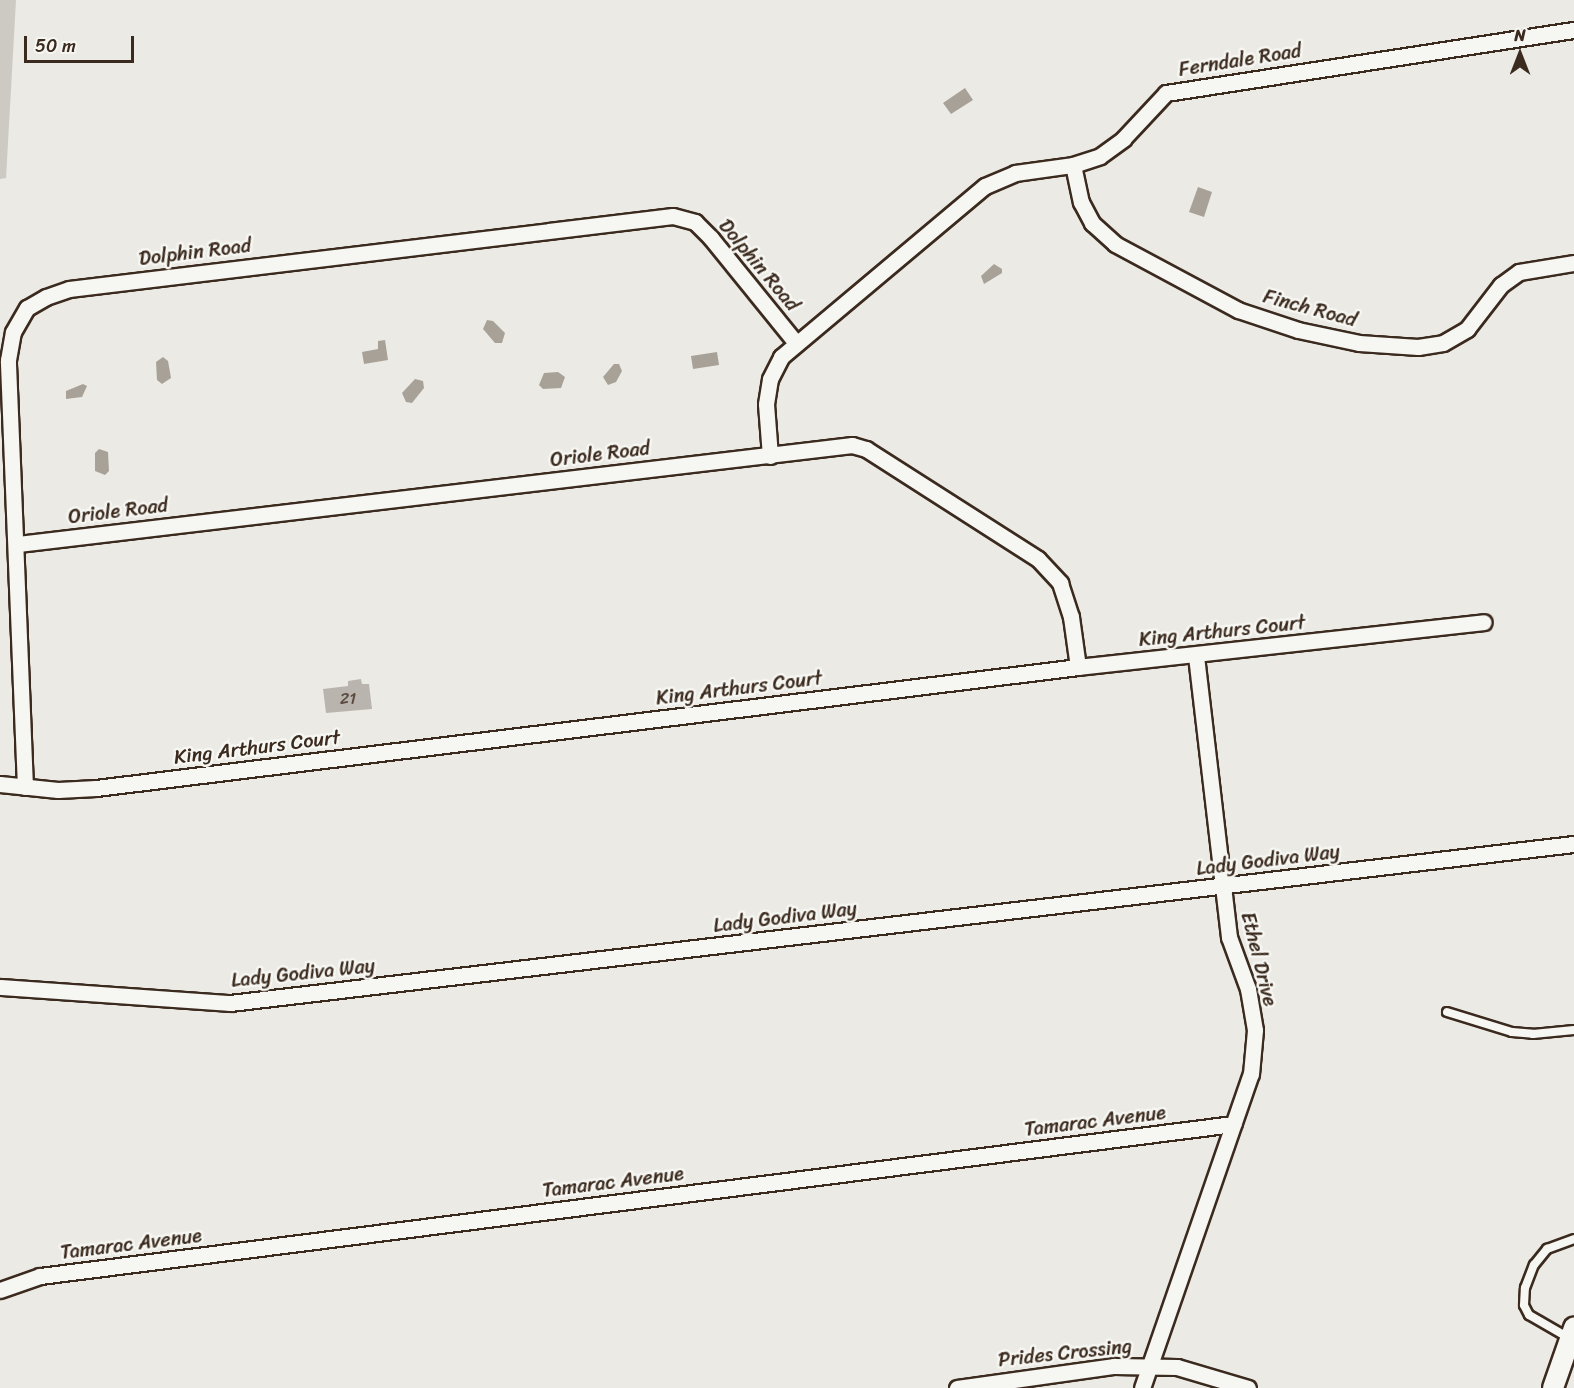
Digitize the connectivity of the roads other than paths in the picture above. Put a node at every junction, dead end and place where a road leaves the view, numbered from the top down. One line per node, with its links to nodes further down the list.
1 (1574, 30): 2 (street, Ferndale Road)
2 (1073, 165): 3 (street, Finch Road); 4 (street, Ferndale Road)
3 (1574, 262)
4 (796, 343): 5 (street, Ferndale Road); 6 (street, Dolphin Road)
5 (770, 456): 6 (street, Oriole Road); 9 (street, Oriole Road)
6 (18, 544): 11 (street, Dolphin Road)
7 (1484, 622): 8 (street, King Arthurs Court)
8 (1196, 655): 9 (street, King Arthurs Court); 13 (street, Ethel Drive)
9 (1078, 668): 11 (street, King Arthurs Court)
10 (0, 784): 11 (street, King Arthurs Court)
11 (26, 787)
12 (1574, 844): 13 (street, Lady Godiva Way)
13 (1222, 886): 14 (street, Lady Godiva Way); 17 (street, Ethel Drive)
14 (0, 987)
15 (1447, 1012): 16 (lane)
16 (1574, 1030)
17 (1233, 1124): 19 (street, Tamarac Avenue); 22 (street, Ethel Drive)
18 (1574, 1239): 20 (lane)
19 (0, 1290)
20 (1572, 1334): 21 (street)
21 (1568, 1362): 26 (street)
22 (1150, 1366): 23 (street, Prides Crossing); 24 (street, Ethel Drive); 25 (street, Prides Crossing)
23 (957, 1388)
24 (1142, 1388)
25 (1248, 1388)
26 (1553, 1388)

